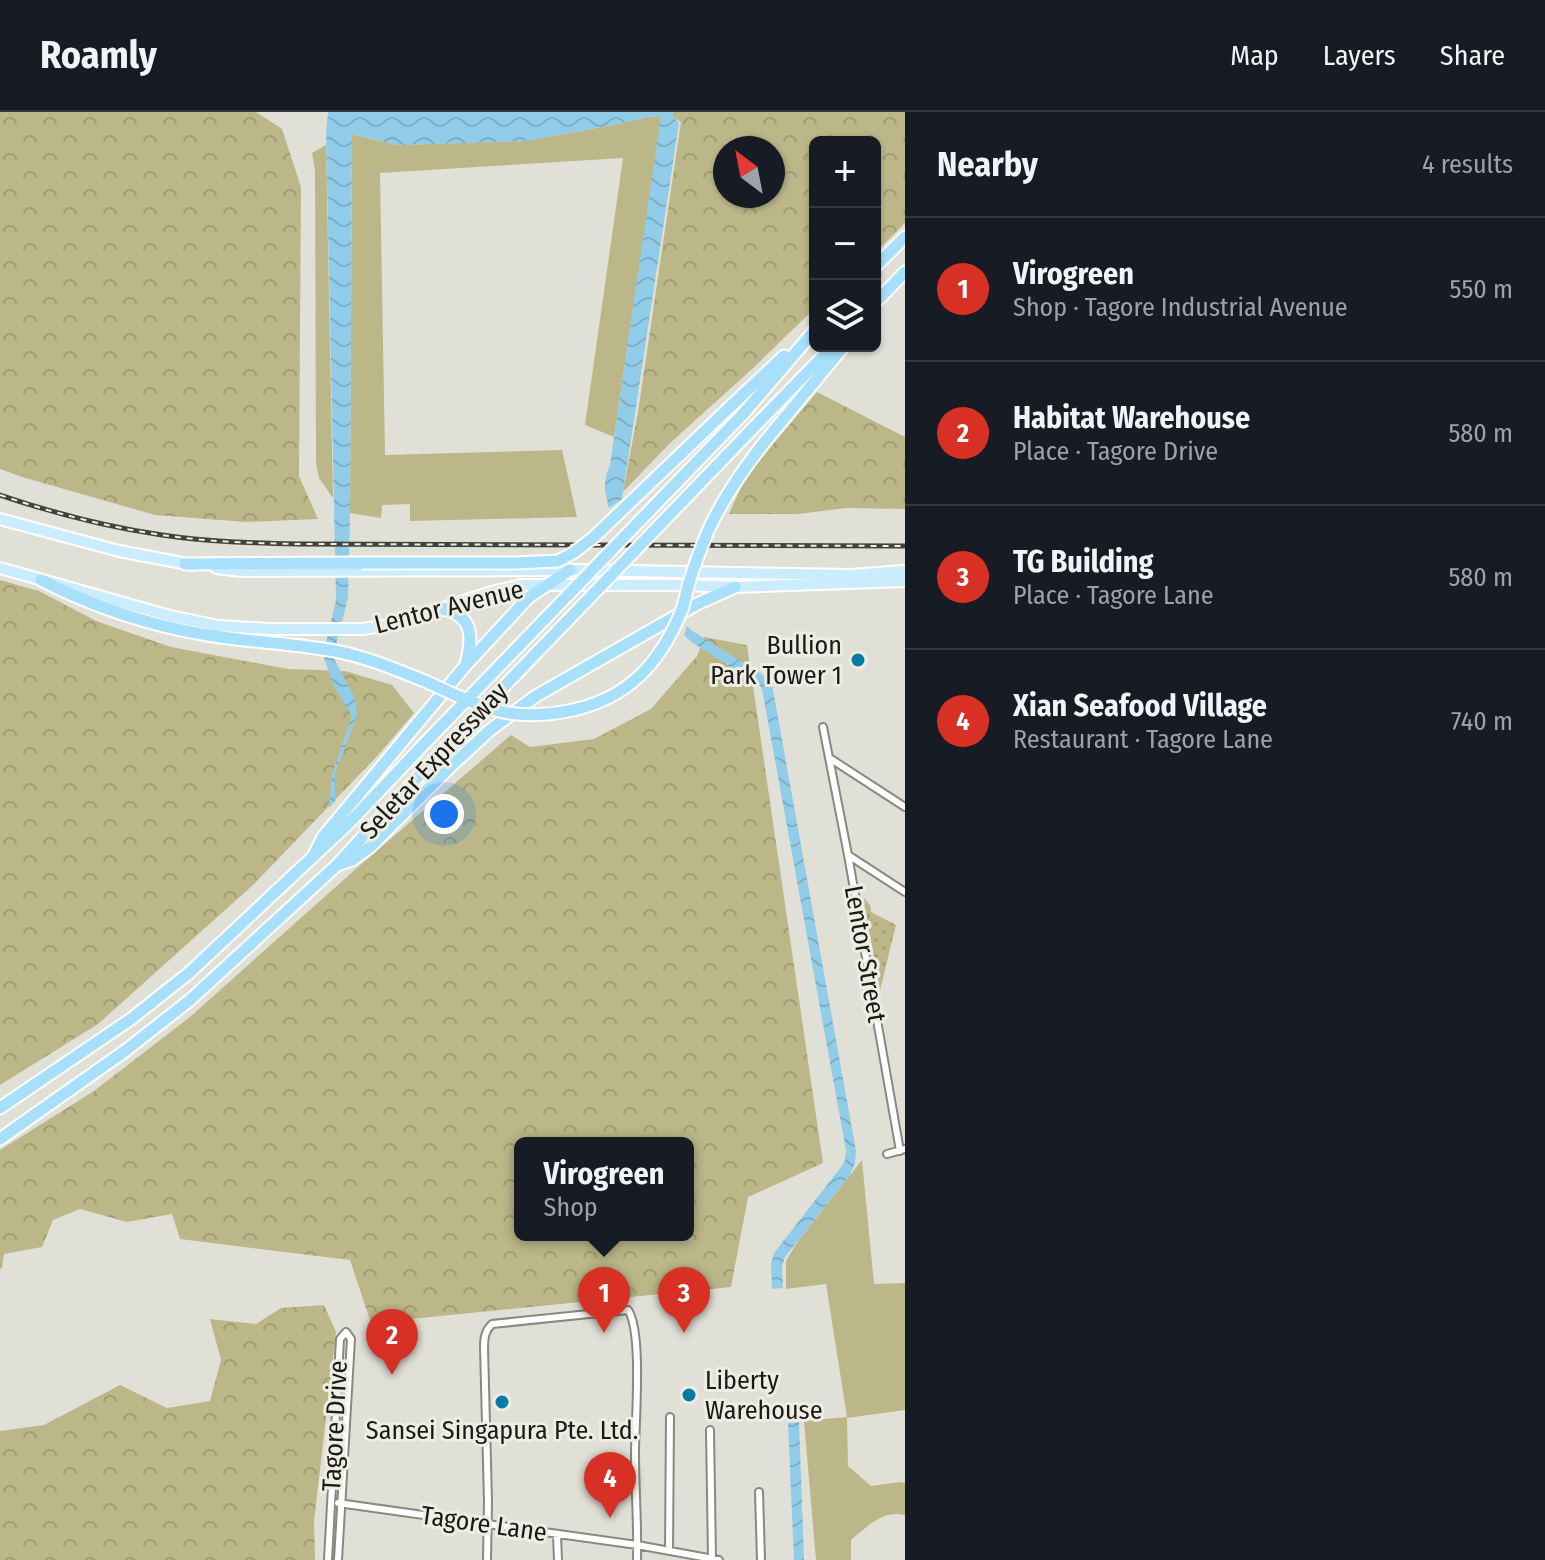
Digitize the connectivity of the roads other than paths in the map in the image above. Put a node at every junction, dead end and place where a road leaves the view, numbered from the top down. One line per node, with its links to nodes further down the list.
1 (905, 237): 2 (highway)
2 (881, 261)
3 (905, 272): 4 (highway)
4 (881, 297)
5 (809, 336): 6 (highway, Seletar Expressway)
6 (804, 341): 11 (highway, bridge); 27 (highway, Seletar Expressway, bridge)
7 (827, 352): 28 (highway, Seletar Expressway, bridge)
8 (839, 352): 16 (highway, bridge)
9 (0, 519): 10 (main road)
10 (185, 564): 11 (highway)
11 (326, 567): 13 (main road, Lentor Avenue)
12 (0, 568): 16 (main road, Lentor Avenue)
13 (570, 570): 14 (main road, Lentor Avenue); 18 (highway)
14 (682, 571): 15 (main road, Lentor Avenue); 19 (main road)
15 (905, 571)
16 (41, 580): 21 (main road, Lentor Avenue)
17 (905, 581): 20 (main road, Lentor Avenue)
18 (546, 585): 19 (main road, Lentor Avenue); 21 (main road, Lentor Avenue); 22 (highway)
19 (680, 585): 20 (main road, Lentor Avenue)
20 (735, 587): 28 (highway)
21 (442, 609): 22 (highway)
22 (466, 665): 27 (highway)
23 (823, 727): 24 (street, Lentor Street)
24 (830, 758): 25 (street); 26 (street, Lentor Street)
25 (905, 807)
26 (848, 855): 29 (street); 32 (street, Lentor Street)
27 (314, 858): 30 (highway, Seletar Expressway)
28 (336, 866): 31 (highway, Seletar Expressway)
29 (905, 892)
30 (0, 1108)
31 (0, 1139)
32 (902, 1150): 33 (street, Lentor Street)
33 (887, 1154)
34 (670, 1417): 42 (street)
35 (710, 1430): 43 (street, Tagore Lane)
36 (759, 1492): 49 (street)
37 (331, 1502): 38 (street, Tagore Lane); 38 (street, Tagore Drive); 44 (street, Tagore Drive)
38 (341, 1503): 39 (street, Tagore Lane); 45 (street, Tagore Drive)
39 (487, 1524): 40 (street, Tagore Lane); 41 (street); 46 (street)
40 (557, 1535): 41 (street, Tagore Lane); 47 (street)
41 (637, 1545): 42 (street, Tagore Lane); 48 (street)
42 (669, 1551): 43 (street, Tagore Lane)
43 (716, 1559)
44 (328, 1560)
45 (338, 1560)
46 (487, 1560)
47 (558, 1560)
48 (637, 1560)
49 (761, 1560)

